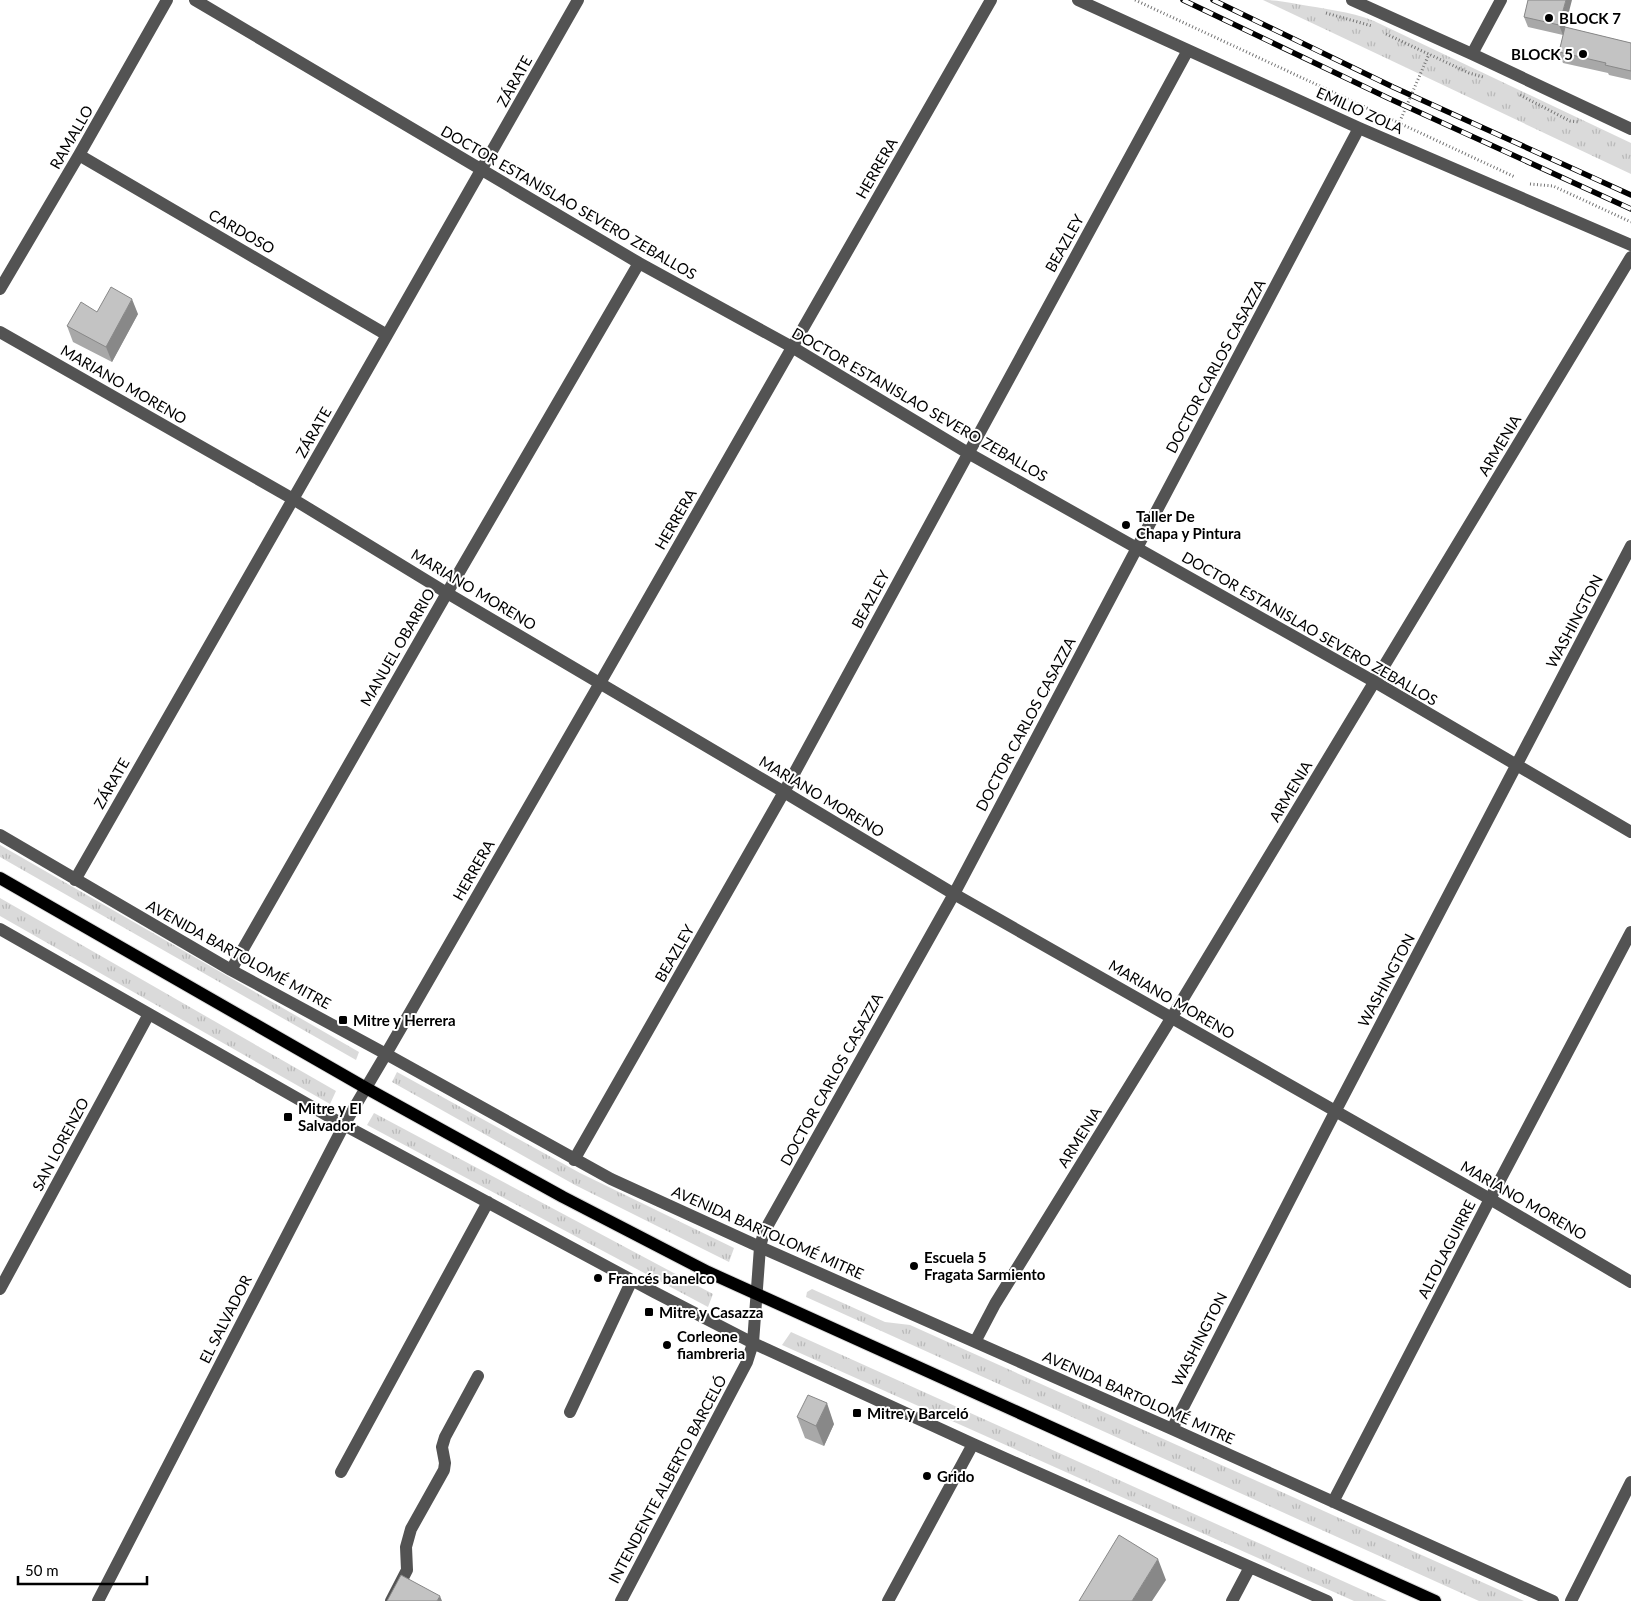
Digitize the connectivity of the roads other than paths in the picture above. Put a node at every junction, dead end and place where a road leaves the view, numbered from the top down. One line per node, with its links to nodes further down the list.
1 (167, 0): 12 (street, RAMALLO)
2 (195, 0): 13 (street, DOCTOR ESTANISLAO SEVERO ZEBALLOS)
3 (578, 0): 13 (street, ZÁRATE)
4 (991, 0): 20 (street, HERRERA)
5 (1078, 0): 8 (street, EMILIO ZOLA)
6 (1352, 0): 9 (street)
7 (1501, 0): 9 (street)
8 (1188, 50): 10 (street, EMILIO ZOLA); 21 (street, BEAZLEY)
9 (1472, 54): 11 (street)
10 (1359, 128): 14 (street, EMILIO ZOLA); 24 (street, DOCTOR CARLOS CASAZZA)
11 (1631, 129)
12 (79, 155): 17 (street, RAMALLO); 19 (street, CARDOSO)
13 (482, 170): 16 (street, DOCTOR ESTANISLAO SEVERO ZEBALLOS); 19 (street, ZÁRATE)
14 (1631, 245)
15 (1631, 257): 26 (street, ARMENIA)
16 (639, 263): 20 (street, DOCTOR ESTANISLAO SEVERO ZEBALLOS); 25 (street, MANUEL OBARRIO)
17 (0, 289)
18 (0, 332): 22 (street, MARIANO MORENO)
19 (388, 336): 22 (street, ZÁRATE)
20 (792, 347): 21 (street, DOCTOR ESTANISLAO SEVERO ZEBALLOS); 27 (street, HERRERA)
21 (968, 453): 24 (street, DOCTOR ESTANISLAO SEVERO ZEBALLOS); 29 (street, BEAZLEY)
22 (293, 499): 25 (street, MARIANO MORENO); 33 (street, ZÁRATE)
23 (1631, 546): 28 (street, WASHINGTON)
24 (1136, 548): 26 (street, DOCTOR ESTANISLAO SEVERO ZEBALLOS); 34 (street, DOCTOR CARLOS CASAZZA)
25 (446, 593): 27 (street, MARIANO MORENO); 37 (street, MANUEL OBARRIO)
26 (1375, 682): 28 (street, DOCTOR ESTANISLAO SEVERO ZEBALLOS); 39 (street, ARMENIA)
27 (600, 683): 29 (street, MARIANO MORENO); 40 (street, HERRERA)
28 (1516, 766): 30 (street, DOCTOR ESTANISLAO SEVERO ZEBALLOS); 42 (street, WASHINGTON)
29 (784, 792): 34 (street, MARIANO MORENO); 44 (street, BEAZLEY)
30 (1631, 832)
31 (0, 835): 33 (street, AVENIDA BARTOLOMÉ MITRE)
32 (0, 878): 41 (main road)
33 (75, 880): 37 (street, AVENIDA BARTOLOMÉ MITRE)
34 (954, 894): 39 (street, MARIANO MORENO); 47 (street, DOCTOR CARLOS CASAZZA)
35 (0, 929): 38 (street)
36 (1631, 932): 45 (street, ALTOLAGUIRRE)
37 (231, 970): 40 (street, AVENIDA BARTOLOMÉ MITRE)
38 (149, 1014): 43 (street); 50 (street, SAN LORENZO)
39 (1172, 1018): 42 (street, MARIANO MORENO); 52 (street, ARMENIA)
40 (386, 1054): 41 (street, EL SALVADOR); 44 (street, AVENIDA BARTOLOMÉ MITRE)
41 (366, 1088): 43 (street, EL SALVADOR); 51 (main road)
42 (1335, 1112): 45 (street, MARIANO MORENO); 56 (street, WASHINGTON)
43 (344, 1125): 46 (street); 62 (street, EL SALVADOR)
44 (574, 1160): 47 (street, AVENIDA BARTOLOMÉ MITRE)
45 (1490, 1199): 49 (street, MARIANO MORENO); 60 (street, ALTOLAGUIRRE)
46 (488, 1202): 48 (street); 58 (street)
47 (760, 1248): 51 (street, DOCTOR CARLOS CASAZZA); 52 (street, AVENIDA BARTOLOMÉ MITRE)
48 (632, 1280): 53 (street); 55 (street)
49 (1631, 1282)
50 (0, 1289)
51 (757, 1294): 53 (street, DOCTOR CARLOS CASAZZA); 68 (main road)
52 (976, 1342): 56 (street, AVENIDA BARTOLOMÉ MITRE)
53 (753, 1343): 57 (street); 64 (street, INTENDENTE ALBERTO BARCELÓ)
54 (478, 1376): 63 (street)
55 (570, 1412)
56 (1172, 1429): 60 (street, AVENIDA BARTOLOMÉ MITRE)
57 (973, 1444): 61 (street); 65 (street)
58 (341, 1472)
59 (1631, 1482): 70 (street)
60 (1333, 1502): 69 (street, AVENIDA BARTOLOMÉ MITRE)
61 (1250, 1567): 66 (street); 67 (street)
62 (98, 1601)
63 (391, 1601)
64 (621, 1601)
65 (888, 1601)
66 (1232, 1601)
67 (1327, 1601)
68 (1435, 1601)
69 (1553, 1601)
70 (1571, 1601)

